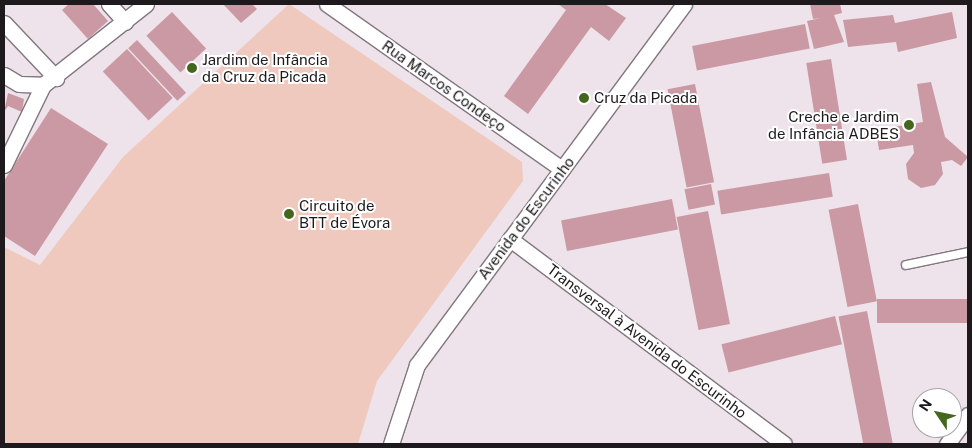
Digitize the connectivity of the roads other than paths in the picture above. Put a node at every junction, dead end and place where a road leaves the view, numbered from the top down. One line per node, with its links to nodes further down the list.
1 (108, 4): 6 (street)
2 (146, 4): 6 (street)
3 (327, 4): 11 (street, Rua Marcos Condeço)
4 (684, 4): 11 (street, Avenida do Escurinho)
5 (4, 22): 8 (street)
6 (125, 22): 8 (street)
7 (4, 75): 9 (street)
8 (56, 78): 9 (street)
9 (43, 85): 10 (street)
10 (4, 165)
11 (562, 169): 12 (street, Avenida do Escurinho)
12 (510, 239): 16 (street, Avenida do Escurinho); 17 (street, Transversal à Avenida do Escurinho)
13 (968, 252): 14 (lane)
14 (906, 265)
15 (968, 415): 18 (street)
16 (391, 444)
17 (784, 444)
18 (947, 444)

